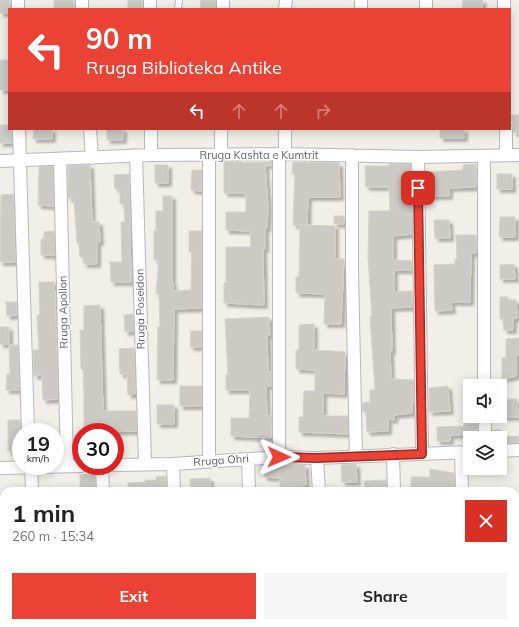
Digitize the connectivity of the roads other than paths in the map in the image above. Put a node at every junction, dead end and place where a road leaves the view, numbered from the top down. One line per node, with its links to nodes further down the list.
1 (19, 130): 18 (street)
2 (90, 130): 16 (street)
3 (151, 130): 10 (street)
4 (221, 130): 7 (street)
5 (285, 130): 8 (street)
6 (506, 130): 12 (street)
7 (215, 154): 8 (street, Rruga Kashta e Kumtrit); 10 (street, Rruga Kashta e Kumtrit); 31 (street)
8 (282, 154): 11 (street, Rruga Kashta e Kumtrit); 28 (street)
9 (136, 155): 10 (street, Rruga Kashta e Kumtrit); 16 (street, Rruga Kashta e Kumtrit); 32 (street, Rruga Poseidon)
10 (152, 155)
11 (352, 155): 15 (street, Rruga Kashta e Kumtrit); 27 (street)
12 (506, 155): 13 (street, Rruga Kashta e Kumtrit); 14 (street, Rruga Kashta e Kumtrit)
13 (519, 155)
14 (484, 156): 15 (street, Rruga Kashta e Kumtrit); 20 (street)
15 (418, 157): 26 (street)
16 (92, 158): 17 (street, Rruga Kashta e Kumtrit)
17 (60, 159): 18 (street, Rruga Kashta e Kumtrit); 36 (street, Rruga Apollon)
18 (20, 160): 19 (street, Rruga Kashta e Kumtrit); 21 (street)
19 (0, 161)
20 (484, 379)
21 (28, 423)
22 (519, 450): 23 (street)
23 (507, 451)
24 (463, 452): 26 (street, Rruga Ohri)
25 (393, 454): 26 (street, Rruga Ohri); 27 (street, Rruga Ohri); 48 (street)
26 (422, 454)
27 (356, 456): 30 (street, Rruga Ohri)
28 (279, 457): 29 (street, Rruga Ohri); 30 (street, Rruga Ohri)
29 (248, 458): 31 (street, Rruga Ohri); 46 (street)
30 (317, 458): 47 (street)
31 (209, 461): 34 (street, Rruga Ohri)
32 (145, 463): 33 (street, Rruga Ohri); 34 (street, Rruga Ohri)
33 (124, 464)
34 (173, 464): 45 (street)
35 (64, 466): 36 (street)
36 (67, 466): 37 (street)
37 (72, 466)
38 (0, 468): 39 (street)
39 (12, 468)
40 (31, 475): 43 (street)
41 (102, 475): 44 (street)
42 (464, 475): 49 (street)
43 (32, 487)
44 (103, 487)
45 (174, 487)
46 (248, 487)
47 (319, 487)
48 (394, 487)
49 (462, 487)

